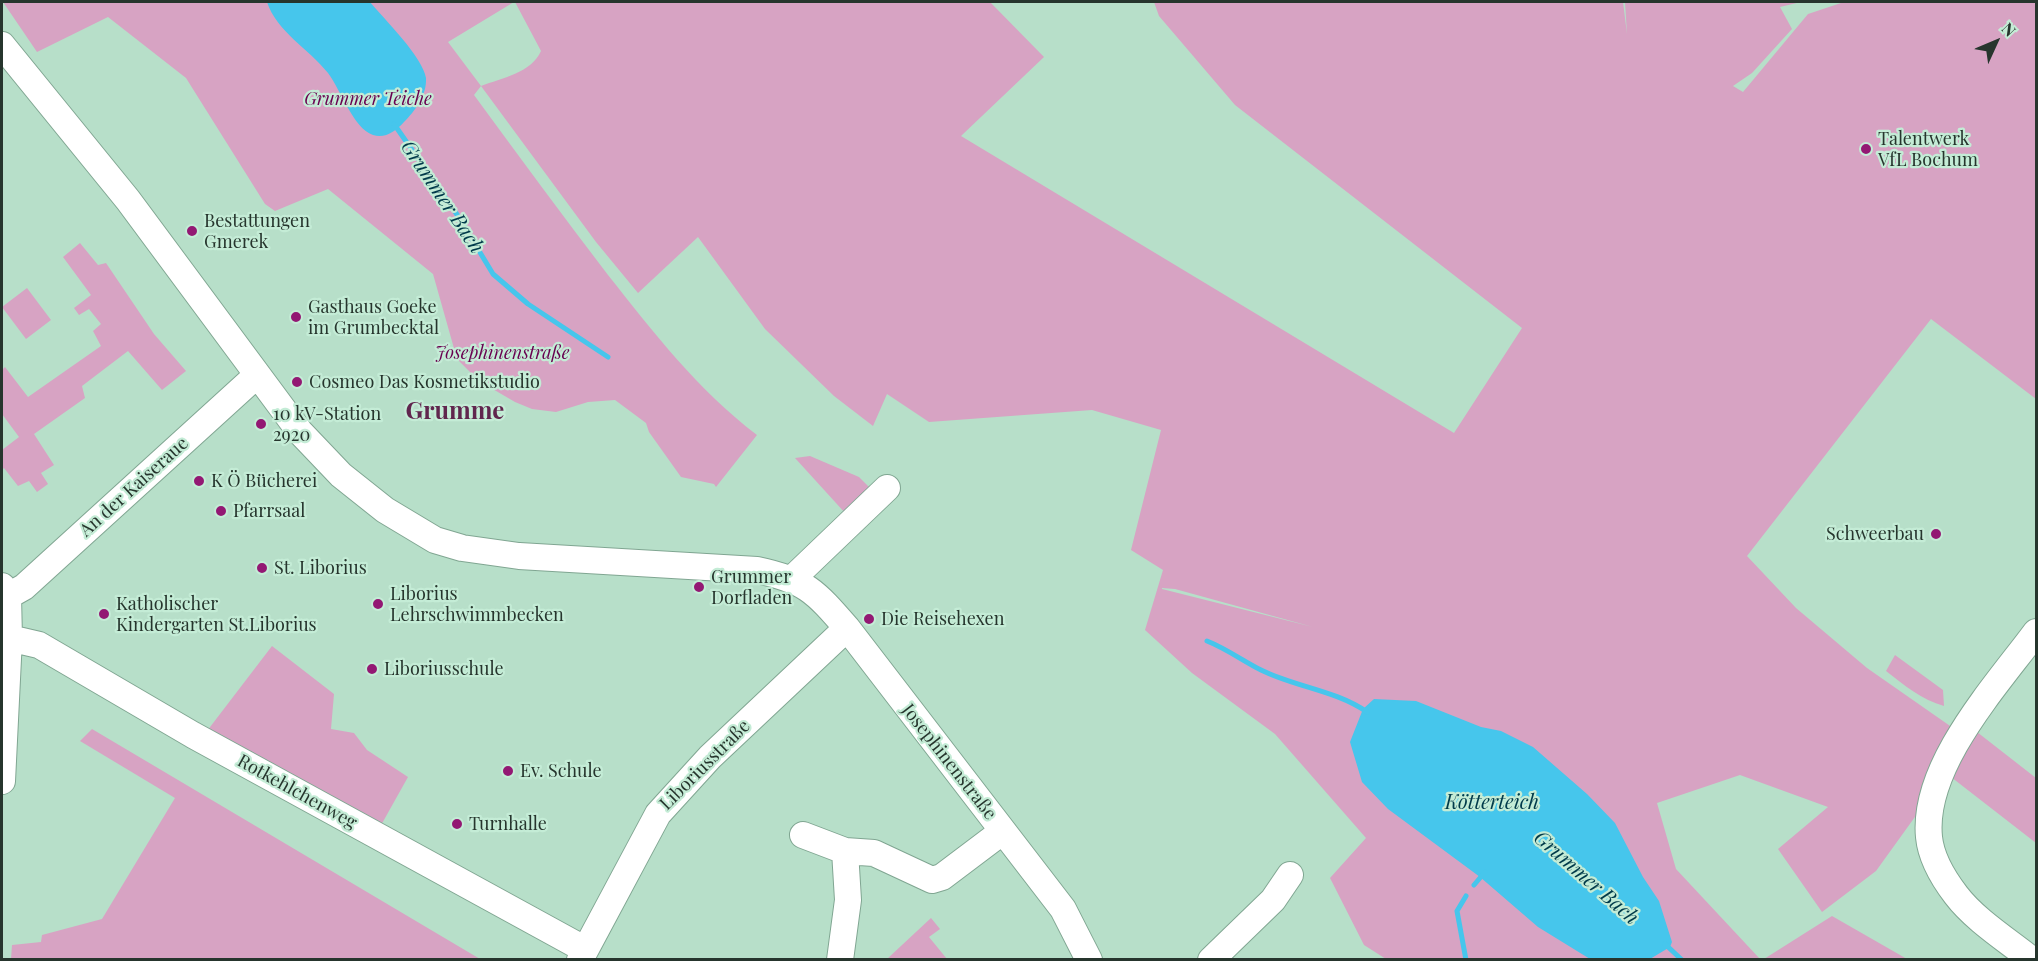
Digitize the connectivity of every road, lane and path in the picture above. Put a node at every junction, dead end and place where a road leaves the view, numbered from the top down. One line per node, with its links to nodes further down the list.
1 (2, 47): 2 (street, Josephinenstraße)
2 (257, 375): 4 (street, Josephinenstraße); 5 (street, An der Kaiseraue)
3 (887, 488): 4 (street)
4 (793, 578): 6 (street, Josephinenstraße)
5 (5, 591): 8 (street)
6 (847, 628): 10 (street, Josephinenstraße); 14 (street, Liboriusstraße)
7 (2037, 632): 18 (street)
8 (9, 638): 9 (street); 14 (street, Rotkehlchenweg)
9 (2, 781)
10 (1003, 831): 12 (street); 16 (street, Josephinenstraße)
11 (803, 835): 12 (street)
12 (845, 850): 15 (street)
13 (1290, 875): 17 (street)
14 (582, 954)
15 (840, 960)
16 (1089, 960)
17 (1211, 960)
18 (2032, 960)

